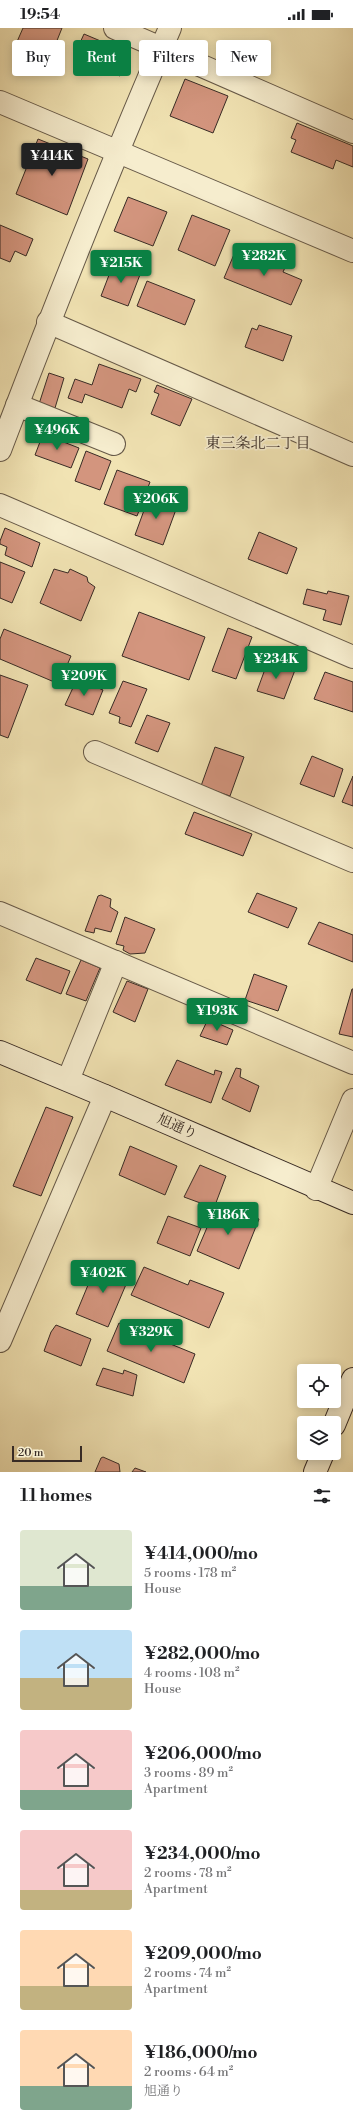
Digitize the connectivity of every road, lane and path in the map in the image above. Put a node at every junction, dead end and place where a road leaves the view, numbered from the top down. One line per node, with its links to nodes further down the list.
1 (115, 28): 3 (street)
2 (170, 28): 4 (street)
3 (143, 40)
4 (165, 40)
5 (208, 68): 8 (street)
6 (150, 76): 9 (street)
7 (0, 102): 9 (street)
8 (353, 132)
9 (117, 151): 10 (street); 11 (street)
10 (353, 251)
11 (48, 322): 12 (street); 15 (street)
12 (17, 405): 13 (street); 14 (street)
13 (114, 444)
14 (0, 450)
15 (353, 455)
16 (0, 505): 17 (street)
17 (353, 657)
18 (96, 752): 19 (street)
19 (353, 861)
20 (0, 913): 21 (street)
21 (116, 962): 23 (street); 24 (street)
22 (0, 1052): 24 (street, 旭通り)
23 (353, 1063)
24 (68, 1080): 25 (street, 旭通り)
25 (105, 1096): 27 (street, 旭通り); 29 (street)
26 (353, 1100): 27 (street)
27 (316, 1189): 28 (street, 旭通り)
28 (353, 1204)
29 (0, 1341)
30 (353, 1379): 31 (street)
31 (338, 1416)
32 (320, 1460): 33 (street)
33 (315, 1472)

